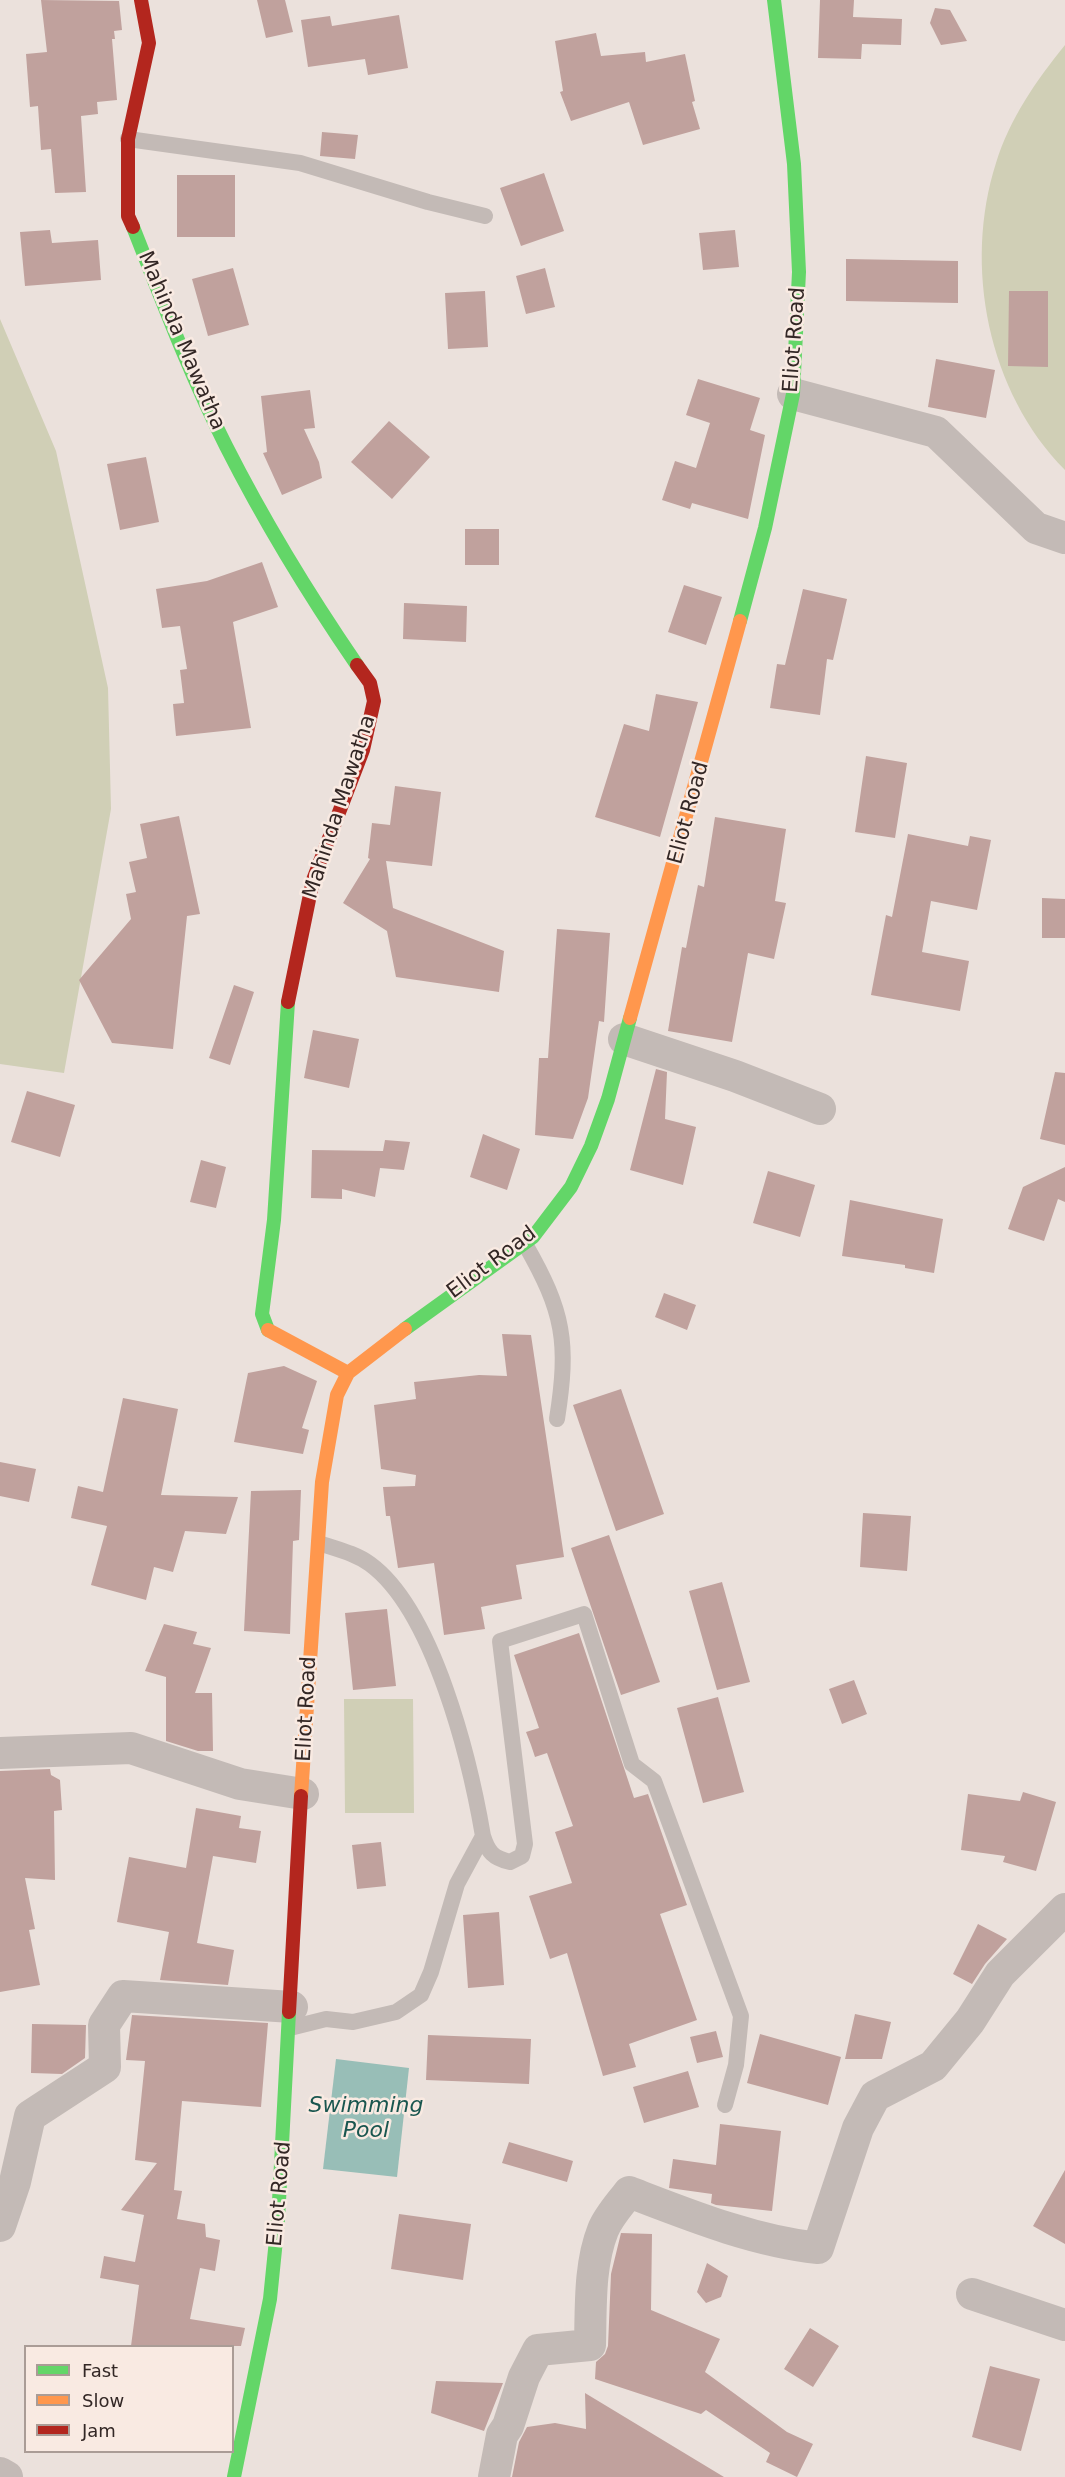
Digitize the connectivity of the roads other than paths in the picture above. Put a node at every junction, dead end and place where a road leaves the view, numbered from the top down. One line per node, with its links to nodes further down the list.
1 (141, 0): 3 (street, Mahinda Mawatha)
2 (774, 0): 5 (street, Eliot Road)
3 (128, 139): 4 (lane); 10 (street, Mahinda Mawatha)
4 (485, 216)
5 (793, 394): 6 (street); 7 (street, Eliot Road)
6 (1065, 538)
7 (624, 1039): 8 (street); 9 (street, Eliot Road)
8 (820, 1109)
9 (525, 1244): 10 (street, Eliot Road); 11 (lane)
10 (348, 1373): 12 (street, Eliot Road)
11 (557, 1419)
12 (319, 1543): 14 (street, Eliot Road); 15 (lane)
13 (0, 1753): 14 (street)
14 (303, 1794): 17 (street, Eliot Road)
15 (483, 1836): 17 (lane); 18 (lane)
16 (1065, 1909): 25 (street)
17 (291, 2018): 19 (street); 24 (street, Eliot Road)
18 (725, 2105)
19 (0, 2226)
20 (972, 2295): 21 (street)
21 (1065, 2325)
22 (0, 2473): 23 (street)
23 (7, 2477)
24 (234, 2477)
25 (494, 2477)

